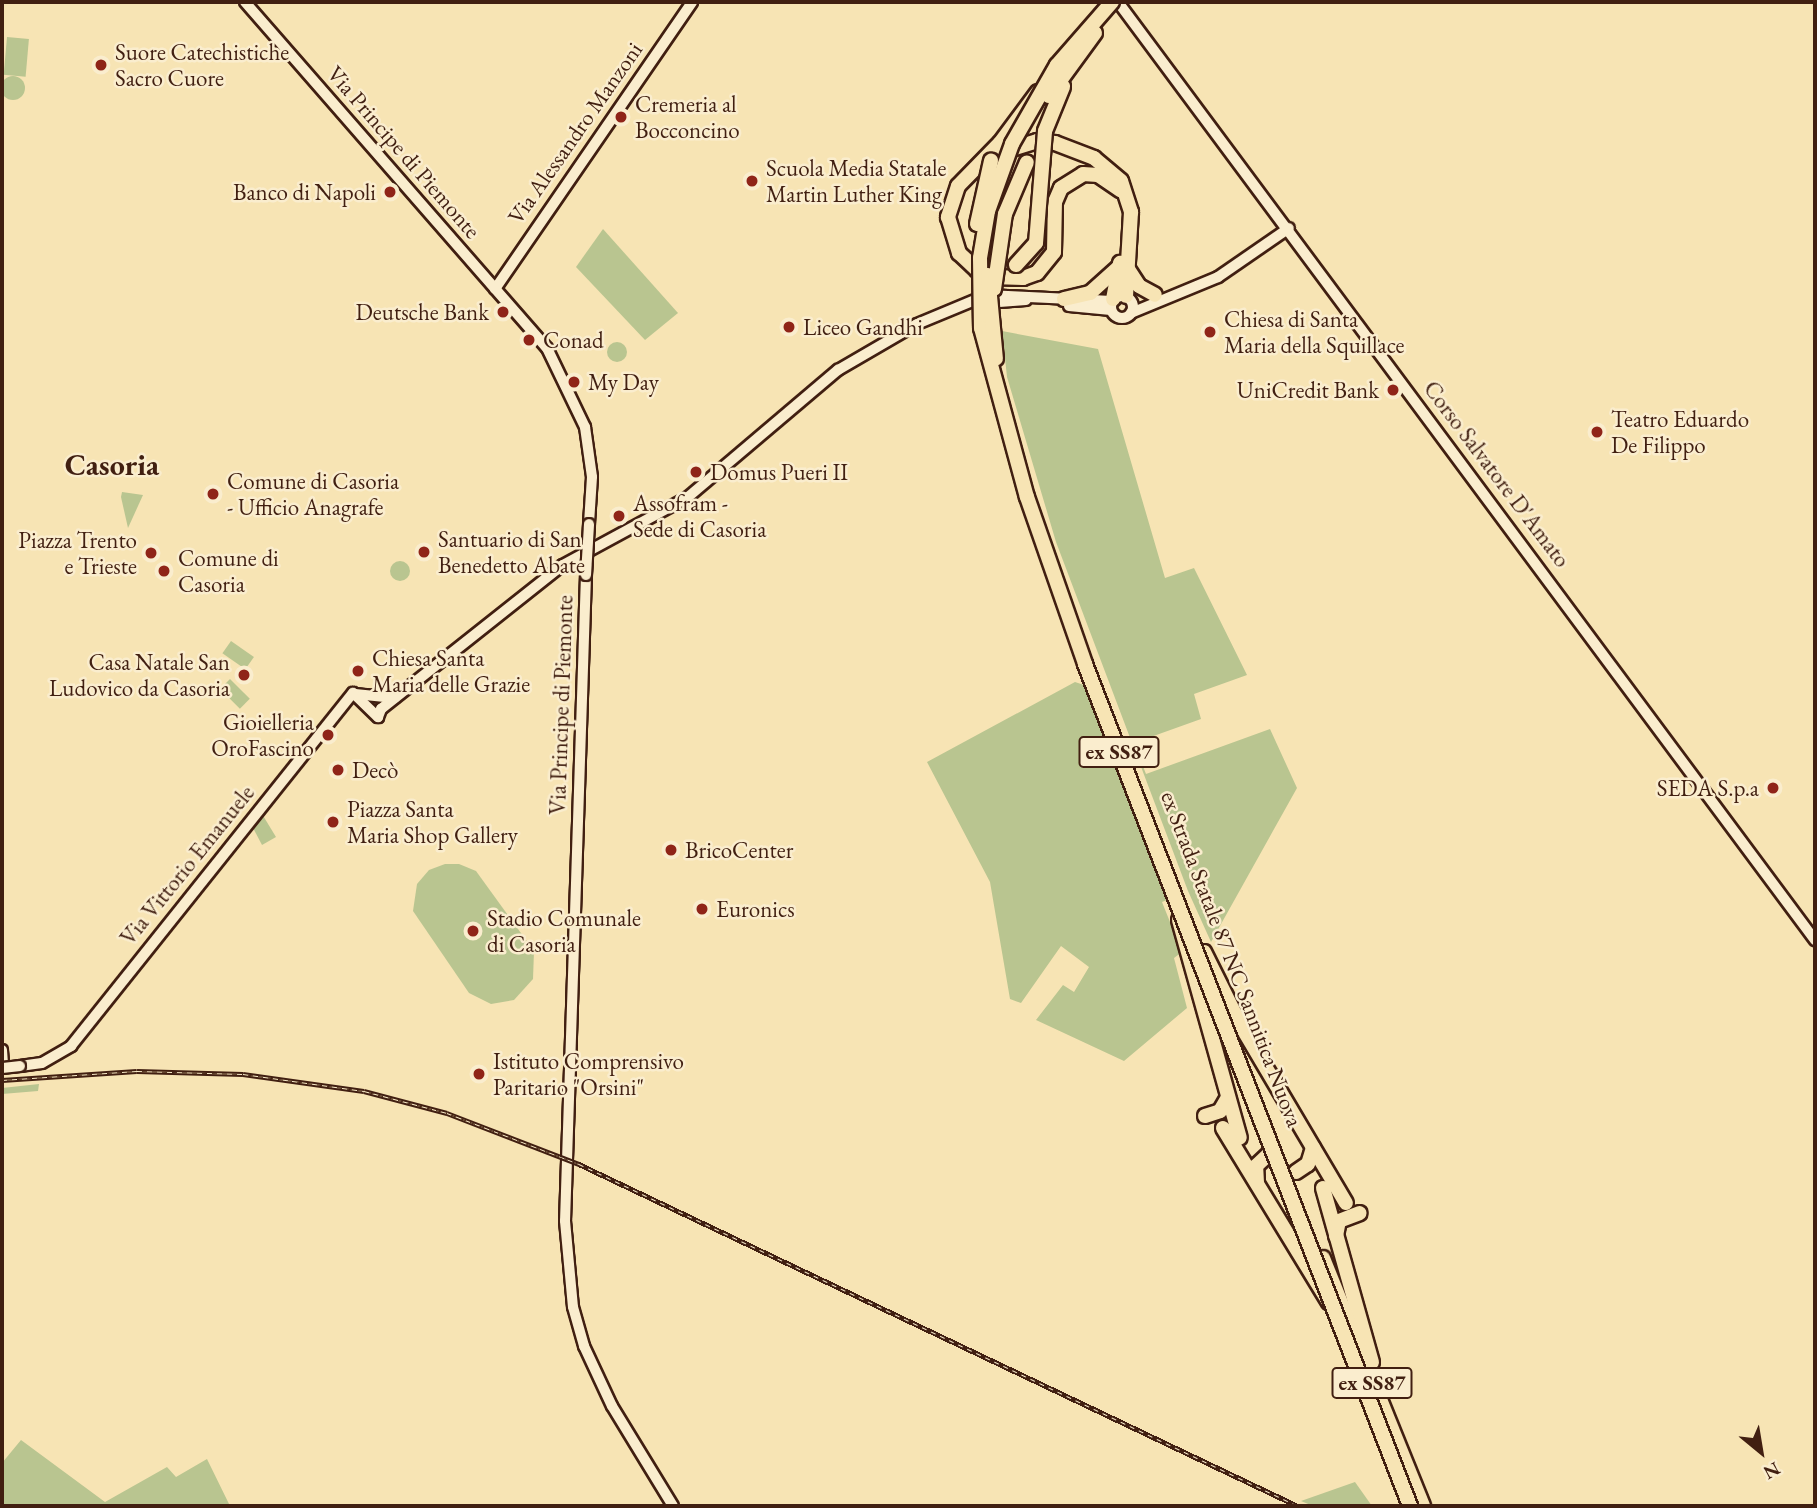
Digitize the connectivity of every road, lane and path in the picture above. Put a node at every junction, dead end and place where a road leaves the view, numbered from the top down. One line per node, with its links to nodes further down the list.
1 (245, 2): 13 (street, Via Principe di Piemonte)
2 (692, 2): 13 (street, Via Alessandro Manzoni)
3 (1112, 2): 7 (highway, ex Strada Statale 87 NC Sannitica Nuova / ex SS87, bridge)
4 (1118, 2): 10 (street, Corso Salvatore D'Amato)
5 (1124, 2): 6 (highway, ex Strada Statale 87 NC Sannitica Nuova / ex SS87, bridge)
6 (1077, 56): 11 (highway, bridge); 19 (highway, ex Strada Statale 87 NC Sannitica Nuova / ex SS87, bridge)
7 (1044, 86): 11 (highway, bridge); 21 (highway, ex Strada Statale 87 NC Sannitica Nuova / ex SS87, bridge)
8 (991, 161): 11 (highway); 12 (highway); 21 (highway, bridge)
9 (1120, 190): 11 (highway); 12 (highway); 19 (highway, bridge)
10 (1289, 228): 14 (street); 23 (street, Corso Salvatore D'Amato)
11 (961, 247)
12 (1124, 267): 15 (highway); 16 (highway); 17 (highway)
13 (495, 289): 41 (street, Via Principe di Piemonte, bridge)
14 (1177, 292): 15 (street); 20 (street)
15 (1155, 295): 17 (street)
16 (1064, 299): 17 (street); 18 (street)
17 (1118, 301): 18 (street); 20 (street); 20 (street)
18 (962, 305): 26 (street, Via Vittorio Emanuele, bridge)
19 (990, 311): 24 (highway, ex Strada Statale 87 NC Sannitica Nuova / ex SS87, bridge)
20 (1131, 313)
21 (981, 328): 22 (highway, ex Strada Statale 87 NC Sannitica Nuova / ex SS87, bridge)
22 (1174, 898): 27 (highway, bridge); 39 (highway, ex Strada Statale 87 NC Sannitica Nuova / ex SS87, bridge)
23 (1815, 940)
24 (1204, 952): 31 (highway); 40 (highway, ex Strada Statale 87 NC Sannitica Nuova / ex SS87)
25 (2, 1049): 26 (street)
26 (2, 1065)
27 (1228, 1097): 28 (highway); 30 (highway)
28 (1205, 1116)
29 (1223, 1128): 34 (highway)
30 (1240, 1138)
31 (1312, 1147): 33 (highway); 36 (highway)
32 (1268, 1155): 34 (highway)
33 (1296, 1172)
34 (1257, 1186): 39 (highway, bridge)
35 (1323, 1188): 38 (highway)
36 (1346, 1203)
37 (1360, 1213): 38 (highway)
38 (1336, 1238): 40 (highway)
39 (1331, 1306): 42 (highway, ex Strada Statale 87 NC Sannitica Nuova / ex SS87, bridge)
40 (1387, 1421): 43 (highway, ex Strada Statale 87 NC Sannitica Nuova / ex SS87)
41 (673, 1506)
42 (1410, 1506)
43 (1423, 1506)

